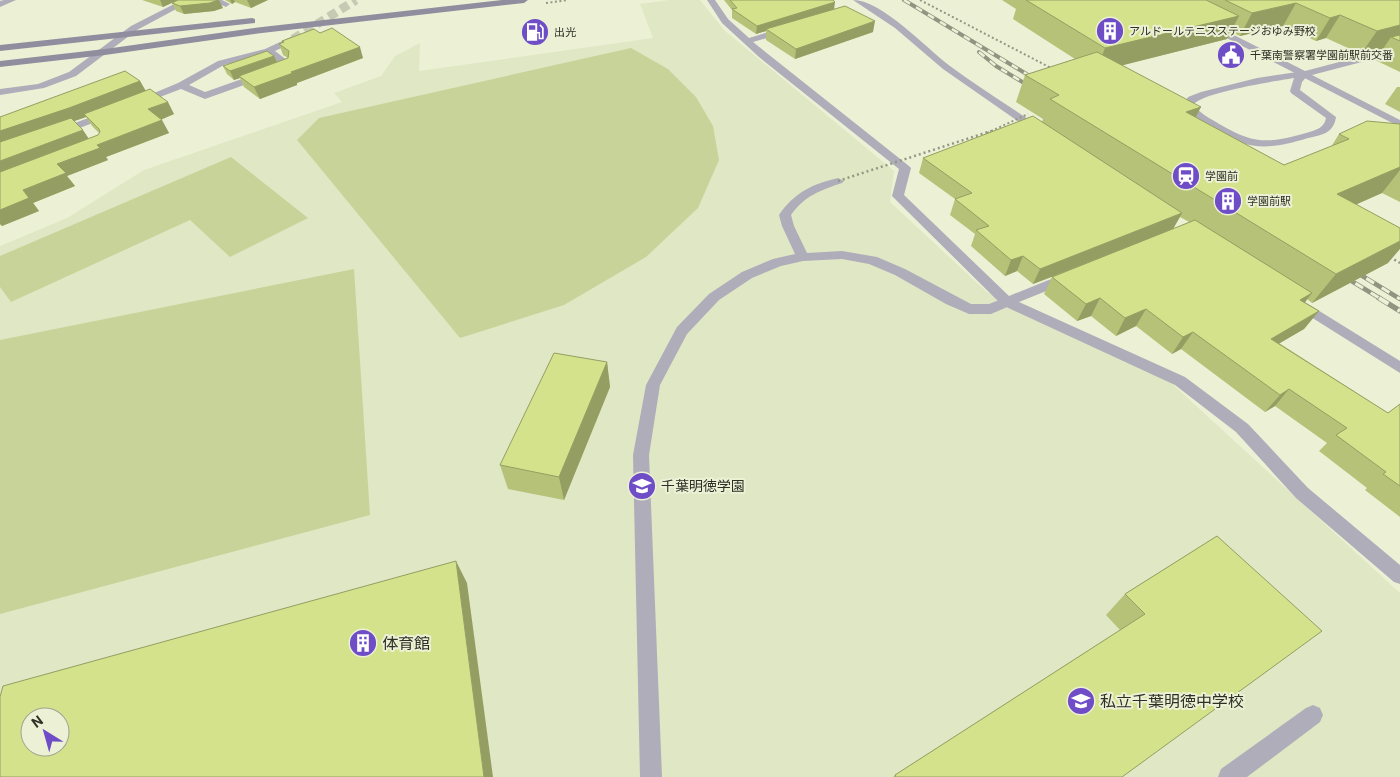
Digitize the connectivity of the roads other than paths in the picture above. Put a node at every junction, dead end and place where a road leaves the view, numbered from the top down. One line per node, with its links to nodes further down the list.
1 (12, 0): 7 (street)
2 (189, 0): 12 (street)
3 (214, 0): 8 (street)
4 (440, 0): 12 (street)
5 (524, 0): 18 (street)
6 (711, 0): 14 (street)
7 (0, 4)
8 (226, 4)
9 (860, 4): 25 (street)
10 (1202, 22): 20 (street)
11 (793, 28): 14 (street)
12 (127, 34): 15 (street); 18 (street)
13 (293, 39): 17 (street)
14 (748, 42): 30 (street)
15 (0, 48)
16 (1400, 48): 20 (street)
17 (268, 51): 21 (street); 21 (street)
18 (105, 52): 19 (street); 22 (street)
19 (0, 64)
20 (1304, 74): 20 (street); 23 (street)
21 (181, 85): 24 (street)
22 (0, 92)
23 (1400, 124)
24 (46, 137)
25 (1047, 137)
26 (838, 181): 27 (street)
27 (803, 257): 30 (street); 34 (street)
28 (1078, 273): 30 (street)
29 (1293, 299): 31 (street)
30 (1006, 302): 32 (street)
31 (1400, 368)
32 (1400, 576)
33 (1314, 714): 35 (street)
34 (651, 777)
35 (1229, 777)

